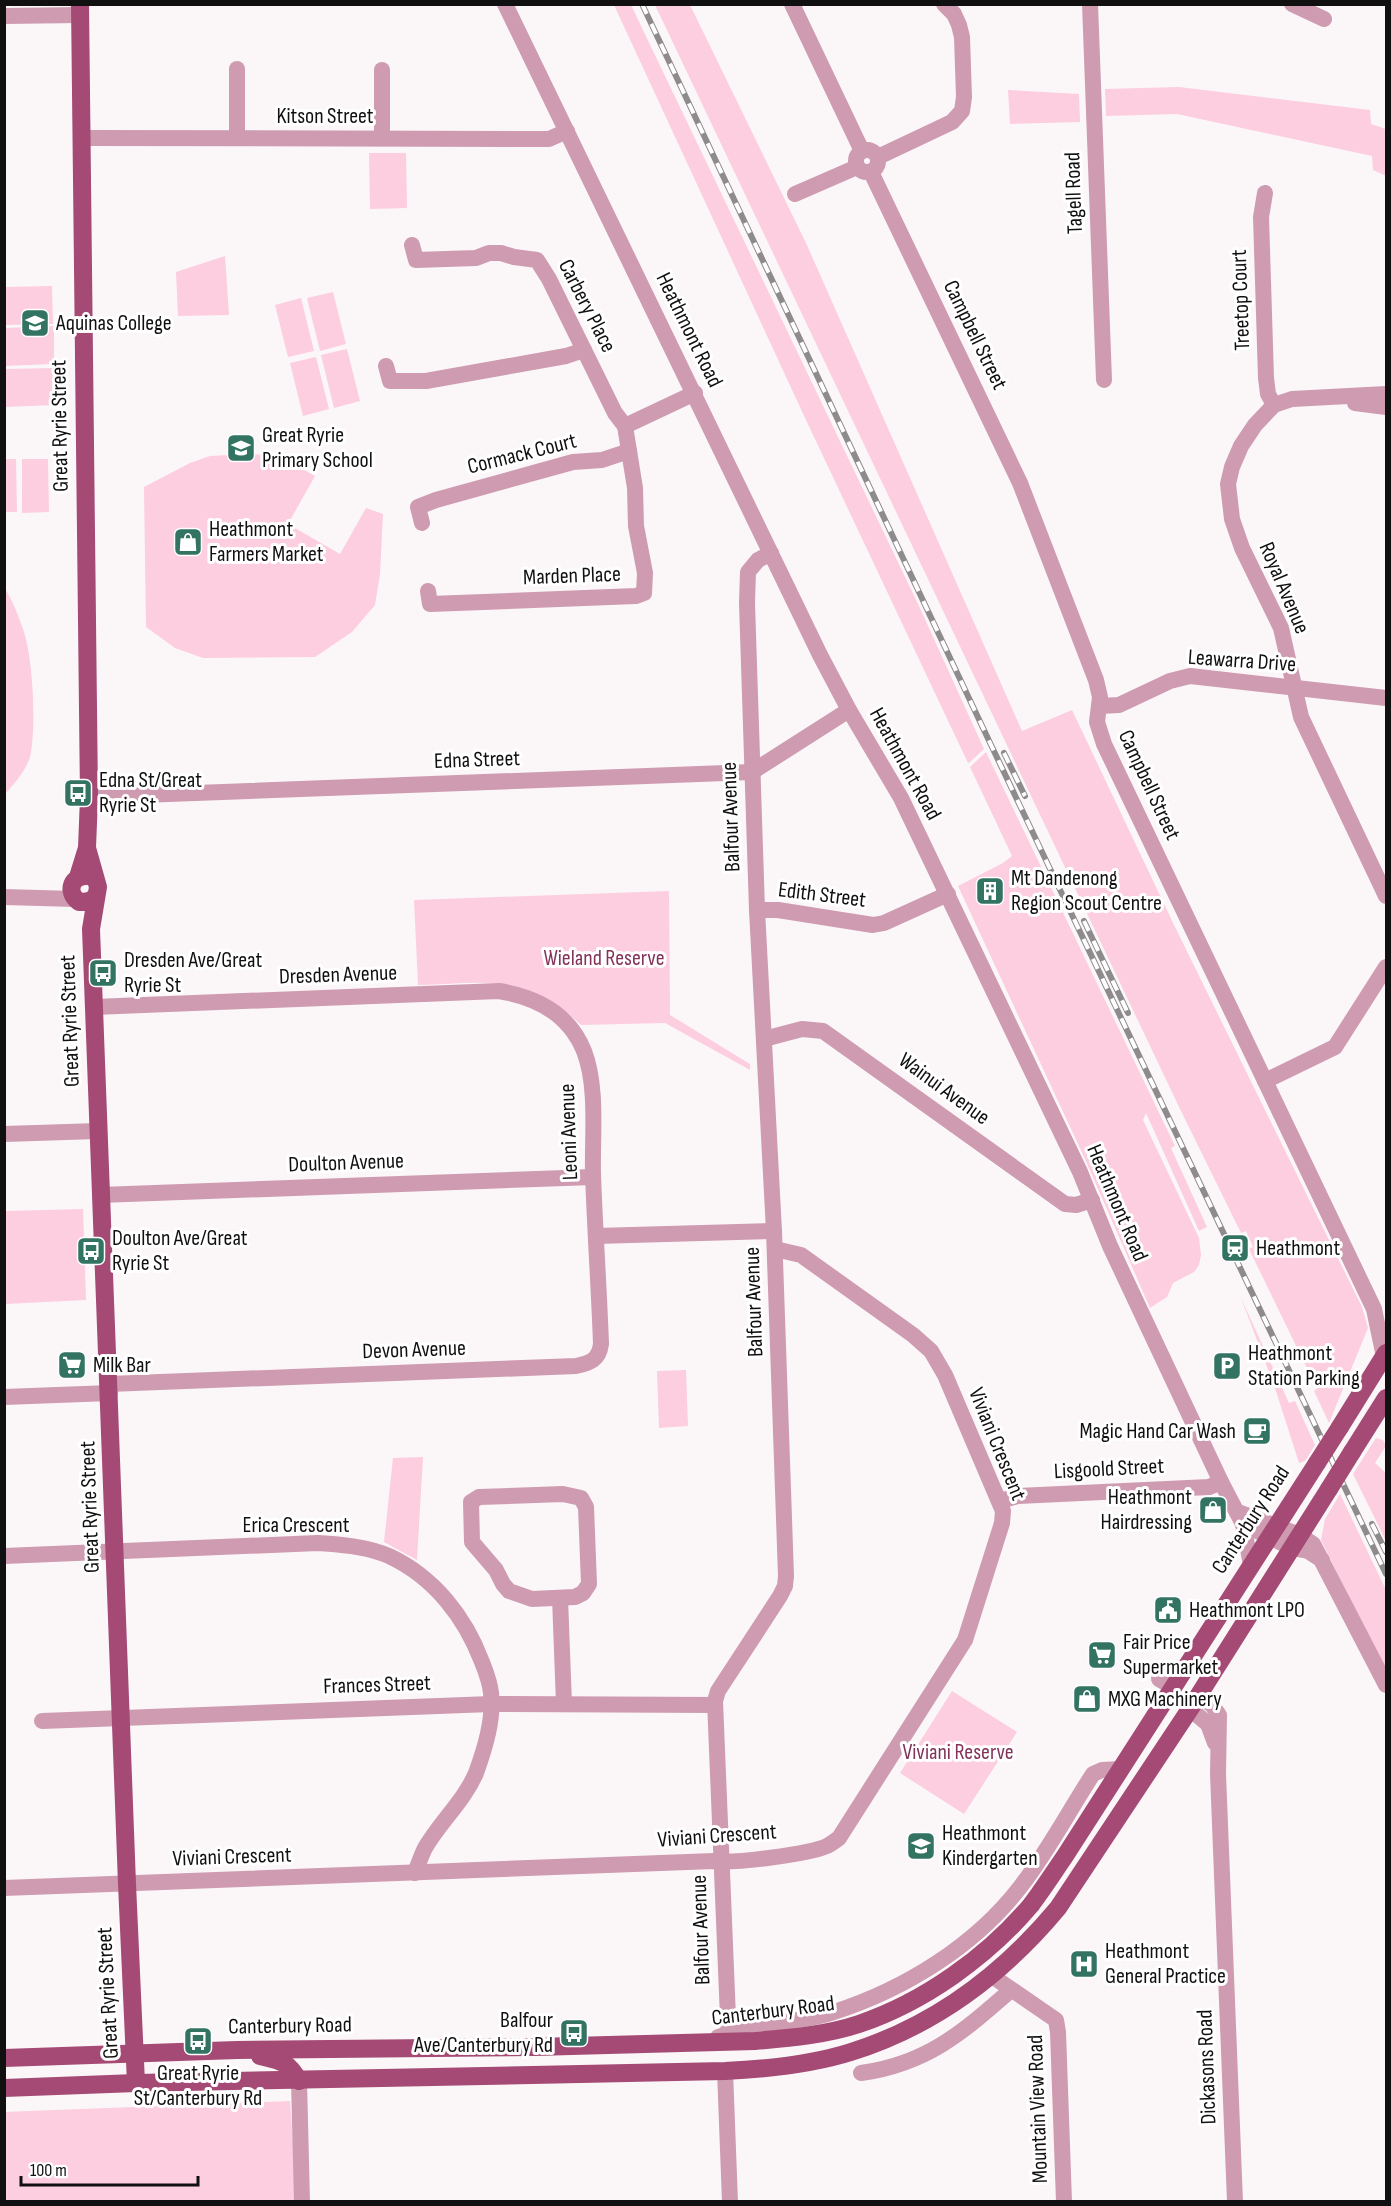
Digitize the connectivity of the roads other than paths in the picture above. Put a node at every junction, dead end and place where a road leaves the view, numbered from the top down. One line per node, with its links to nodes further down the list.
1 (505, 4): 11 (street, Heathmont Road)
2 (792, 4): 15 (street, Campbell Street)
3 (944, 4): 15 (street)
4 (1090, 4): 20 (street, Tagell Road)
5 (1292, 4): 8 (street)
6 (80, 10): 7 (street); 12 (main road, Great Ryrie Street)
7 (4, 16)
8 (1324, 19)
9 (237, 69): 13 (street)
10 (382, 70): 14 (street)
11 (567, 131): 14 (street, Kitson Street); 22 (street, Heathmont Road)
12 (82, 138): 13 (street, Kitson Street); 37 (main road, Great Ryrie Street)
13 (237, 138): 14 (street, Kitson Street)
14 (382, 138)
15 (867, 162): 17 (street); 34 (street, Campbell Street)
16 (1265, 193): 25 (street, Treetop Court)
17 (795, 194)
18 (412, 245): 19 (street, Carbery Place)
19 (584, 350): 21 (street); 27 (street, Carbery Place)
20 (1104, 380)
21 (389, 381)
22 (694, 393): 27 (street); 30 (street, Heathmont Road)
23 (1386, 394): 24 (street)
24 (1339, 396): 25 (street); 26 (street)
25 (1274, 405): 32 (street, Royal Avenue)
26 (1386, 407)
27 (625, 426): 28 (street)
28 (629, 451): 29 (street, Cormack Court); 31 (street, Marden Place)
29 (422, 523)
30 (771, 553): 35 (street, Heathmont Road); 36 (street, Balfour Avenue)
31 (429, 603)
32 (1294, 687): 33 (street, Leawarra Drive); 34 (street, Leawarra Drive); 43 (street, Royal Avenue)
33 (1386, 698)
34 (1100, 706): 50 (street, Campbell Street)
35 (849, 710): 36 (street); 40 (street, Heathmont Road)
36 (752, 772): 37 (street, Edna Street); 45 (street, Balfour Avenue)
37 (89, 797): 38 (main road, Great Ryrie Street)
38 (87, 848): 39 (main road, Great Ryrie Street); 41 (main road, Great Ryrie Street)
39 (76, 879): 41 (main road); 42 (street)
40 (948, 894): 45 (street, Edith Street); 55 (street, Heathmont Road)
41 (86, 895): 42 (street); 47 (main road, Great Ryrie Street)
42 (28, 896): 44 (street)
43 (1386, 896)
44 (4, 897)
45 (757, 910): 49 (street, Balfour Avenue)
46 (1386, 967): 50 (street)
47 (94, 1007): 48 (street, Dresden Avenue); 51 (main road, Great Ryrie Street)
48 (572, 1030): 53 (street, Leoni Avenue)
49 (764, 1039): 55 (street, Wainui Avenue); 56 (street, Balfour Avenue)
50 (1264, 1081): 59 (street, Campbell Street)
51 (98, 1131): 52 (street); 54 (main road, Great Ryrie Street)
52 (4, 1134)
53 (593, 1177): 54 (street, Doulton Avenue); 57 (street, Leoni Avenue)
54 (100, 1195): 61 (main road, Great Ryrie Street)
55 (1092, 1200): 65 (street, Heathmont Road)
56 (774, 1231): 57 (street); 58 (street, Balfour Avenue)
57 (596, 1236): 61 (street, Devon Avenue)
58 (775, 1249): 66 (street, Viviani Crescent); 79 (street, Balfour Avenue)
59 (1380, 1312): 60 (street, Campbell Street)
60 (1385, 1355): 64 (main road, Canterbury Road)
61 (109, 1389): 62 (street); 70 (main road, Great Ryrie Street)
62 (4, 1397)
63 (1383, 1403): 64 (main road); 69 (main road, bridge)
64 (1353, 1406): 68 (main road, Canterbury Road, bridge)
65 (1221, 1482): 66 (street, Lisgoold Street); 67 (street, Heathmont Road)
66 (1000, 1501): 82 (street, Viviani Crescent)
67 (1240, 1518): 68 (street); 72 (street, Heathmont Road)
68 (1273, 1531): 69 (street); 72 (main road, Canterbury Road)
69 (1296, 1541): 75 (street); 76 (main road)
70 (115, 1552): 71 (street, Erica Crescent); 77 (street, Erica Crescent); 80 (main road, Great Ryrie Street)
71 (4, 1556)
72 (1251, 1565): 74 (main road, Canterbury Road)
73 (560, 1598): 73 (street); 78 (street)
74 (1166, 1683): 76 (main road); 88 (main road, Canterbury Road)
75 (1386, 1685)
76 (1194, 1702): 86 (main road); 101 (street, Dickasons Road)
77 (491, 1704): 78 (street, Frances Street); 80 (street, Frances Street); 83 (street, Erica Crescent)
78 (564, 1704): 79 (street, Frances Street)
79 (715, 1705): 82 (street, Balfour Avenue)
80 (122, 1718): 81 (street, Frances Street); 84 (main road, Great Ryrie Street)
81 (42, 1720)
82 (721, 1862): 83 (street, Viviani Crescent); 88 (street, Balfour Avenue)
83 (415, 1873): 84 (street, Viviani Crescent)
84 (127, 1884): 85 (street, Viviani Crescent); 91 (main road, Great Ryrie Street)
85 (4, 1888)
86 (992, 1976): 87 (street, Mountain View Road); 93 (main road)
87 (1011, 1990): 94 (street); 100 (street, Mountain View Road)
88 (728, 2038): 89 (main road, Canterbury Road)
89 (325, 2049): 90 (main road, Canterbury Road); 95 (main road)
90 (237, 2050): 91 (main road, Canterbury Road); 95 (main road)
91 (134, 2054): 92 (main road, Canterbury Road); 96 (main road, Great Ryrie Street)
92 (4, 2058)
93 (725, 2072): 95 (main road); 99 (street)
94 (861, 2073)
95 (298, 2081): 96 (main road); 98 (street)
96 (136, 2083): 97 (main road)
97 (4, 2088)
98 (302, 2202)
99 (730, 2202)
100 (1064, 2202)
101 (1235, 2202)

